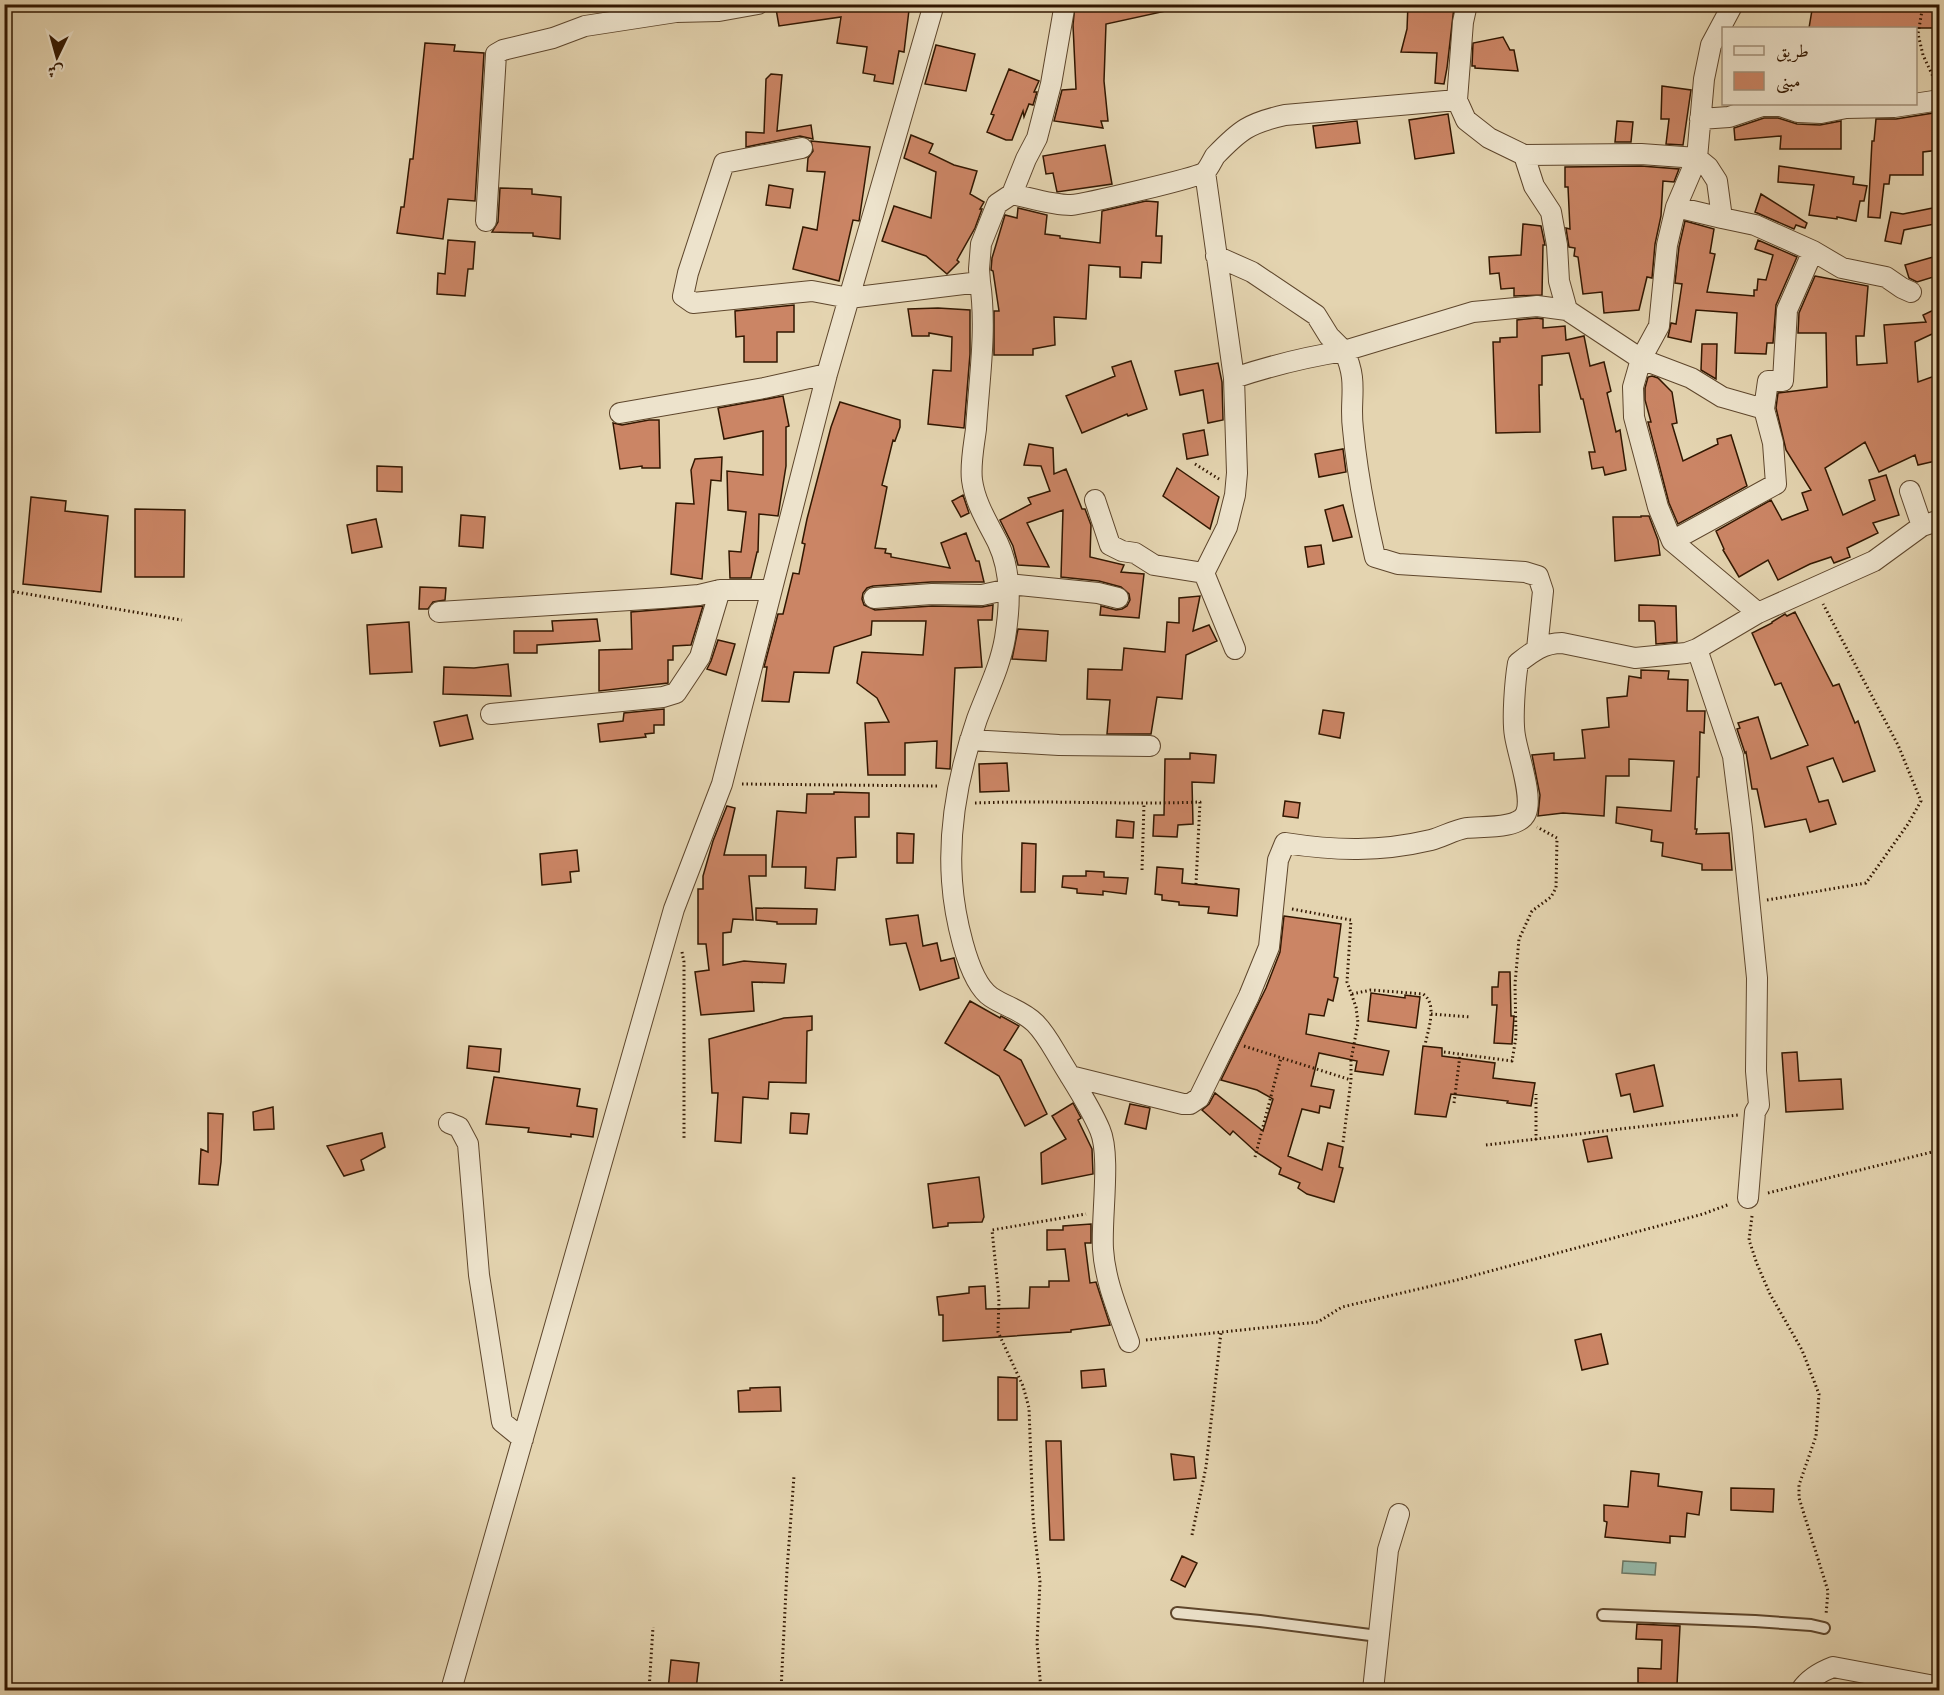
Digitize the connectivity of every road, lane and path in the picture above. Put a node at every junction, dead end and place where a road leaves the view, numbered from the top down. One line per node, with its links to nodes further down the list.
1 (758, 4): 20 (street)
2 (934, 4): 25 (street)
3 (1467, 4): 8 (street)
4 (1733, 4): 12 (street)
5 (1923, 5): 7 (path)
6 (1064, 9): 17 (street)
7 (1940, 92)
8 (1457, 100): 14 (street); 16 (street)
9 (1940, 100): 10 (street)
10 (1917, 104)
11 (1907, 105): 12 (street)
12 (1700, 119): 15 (street)
13 (802, 148): 25 (street)
14 (1524, 155): 15 (street); 26 (street)
15 (1697, 158): 18 (street); 19 (street)
16 (1205, 172): 17 (street); 22 (street)
17 (1012, 194): 23 (street)
18 (1676, 207): 19 (street); 28 (street)
19 (1722, 218): 21 (street)
20 (486, 221)
21 (1813, 251): 24 (street); 31 (street)
22 (1216, 256): 27 (street); 30 (street)
23 (980, 282): 25 (street); 40 (street)
24 (1911, 291)
25 (849, 298): 29 (street)
26 (1567, 310): 27 (street); 28 (street)
27 (1344, 351): 30 (street); 50 (street)
28 (1641, 359): 31 (street); 38 (street)
29 (827, 375): 32 (street); 44 (street)
30 (1234, 378): 34 (street)
31 (1764, 410): 38 (street)
32 (620, 413)
33 (1195, 464): 34 (path)
34 (1236, 490): 39 (street)
35 (1910, 491): 37 (street)
36 (1095, 500): 39 (street)
37 (1931, 523): 41 (street)
38 (1672, 540): 48 (street)
39 (1204, 573): 52 (street)
40 (1008, 586): 45 (street); 46 (street); 54 (street)
41 (1814, 586): 48 (street); 62 (path)
42 (4, 590): 49 (path)
43 (720, 590): 44 (street); 47 (street); 53 (street)
44 (771, 590): 56 (street)
45 (874, 598)
46 (1118, 598)
47 (439, 612)
48 (1758, 613): 51 (street)
49 (182, 620)
50 (1537, 649): 51 (street); 59 (street)
51 (1697, 649): 62 (street)
52 (1235, 650)
53 (491, 714)
54 (970, 740): 55 (street); 57 (street)
55 (1150, 746)
56 (722, 784): 57 (path); 89 (street)
57 (956, 795): 58 (path); 73 (street)
58 (1144, 804): 60 (path); 61 (path)
59 (1522, 818): 63 (street); 71 (path)
60 (1142, 870)
61 (1196, 884)
62 (1751, 903): 77 (street)
63 (1272, 905): 65 (path); 68 (street)
64 (682, 951): 79 (path)
65 (1352, 994): 66 (path); 74 (path)
66 (1431, 1014): 67 (path); 69 (path)
67 (1471, 1017)
68 (1227, 1041): 72 (path); 73 (street)
69 (1425, 1045)
70 (1444, 1052): 71 (path)
71 (1460, 1055): 76 (path)
72 (1281, 1058): 74 (path); 84 (path)
73 (1070, 1076): 86 (street)
74 (1351, 1080): 81 (path)
75 (1536, 1094): 80 (path)
76 (1454, 1103)
77 (1755, 1112): 80 (path); 85 (street)
78 (449, 1123): 89 (street)
79 (684, 1140)
80 (1536, 1140): 82 (path)
81 (1343, 1143)
82 (1486, 1145)
83 (1940, 1150): 85 (path)
84 (1255, 1156)
85 (1748, 1198): 87 (path); 96 (path)
86 (1103, 1211): 88 (street); 102 (path)
87 (1221, 1332): 88 (path); 92 (path)
88 (1129, 1342)
89 (523, 1439): 99 (street)
90 (794, 1476): 101 (path)
91 (1399, 1514): 97 (street)
92 (1192, 1535)
93 (1178, 1613): 97 (lane)
94 (1603, 1615): 96 (lane)
95 (653, 1627): 100 (path)
96 (1824, 1628)
97 (1378, 1636): 103 (street)
98 (1940, 1687): 104 (street)
99 (451, 1690)
100 (649, 1690)
101 (781, 1690)
102 (1041, 1690)
103 (1374, 1690)
104 (1801, 1690)

